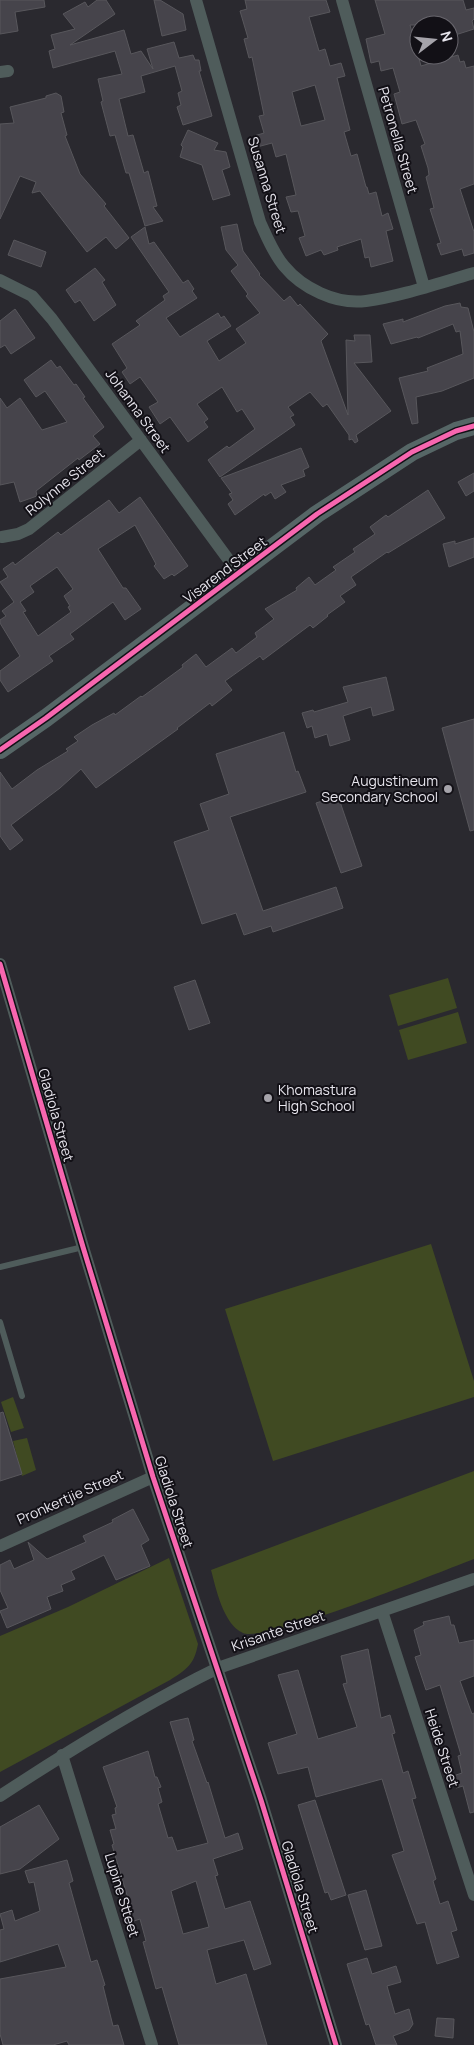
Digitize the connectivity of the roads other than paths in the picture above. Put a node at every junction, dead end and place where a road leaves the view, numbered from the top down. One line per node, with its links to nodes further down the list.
1 (196, 0): 5 (street, Susanna Street)
2 (342, 0): 5 (street, Petronella Street)
3 (474, 273): 5 (street, Susanna Street)
4 (0, 280): 7 (street, Johanna Street)
5 (424, 287)
6 (474, 426): 9 (street, Visarend Street)
7 (141, 440): 8 (street, Rolynne Street); 9 (street, Johanna Street)
8 (2, 537)
9 (239, 574): 10 (street, Visarend Street)
10 (0, 750)
11 (0, 964): 12 (street, Gladiola Street)
12 (83, 1247): 13 (lane); 16 (street, Gladiola Street)
13 (0, 1267)
14 (0, 1322): 15 (lane)
15 (22, 1396)
16 (153, 1476): 17 (street, Pronkertjie Street); 20 (street, Gladiola Street)
17 (0, 1546)
18 (474, 1579): 19 (street, Krisante Street)
19 (382, 1611): 20 (street, Krisante Street); 23 (street, Heide Street)
20 (218, 1668): 21 (street, Krisante Street); 25 (street, Gladiola Street)
21 (62, 1755): 22 (street, Krisante Street); 24 (street, Lupine Stteet)
22 (0, 1796)
23 (474, 1895)
24 (152, 2045)
25 (336, 2045)

